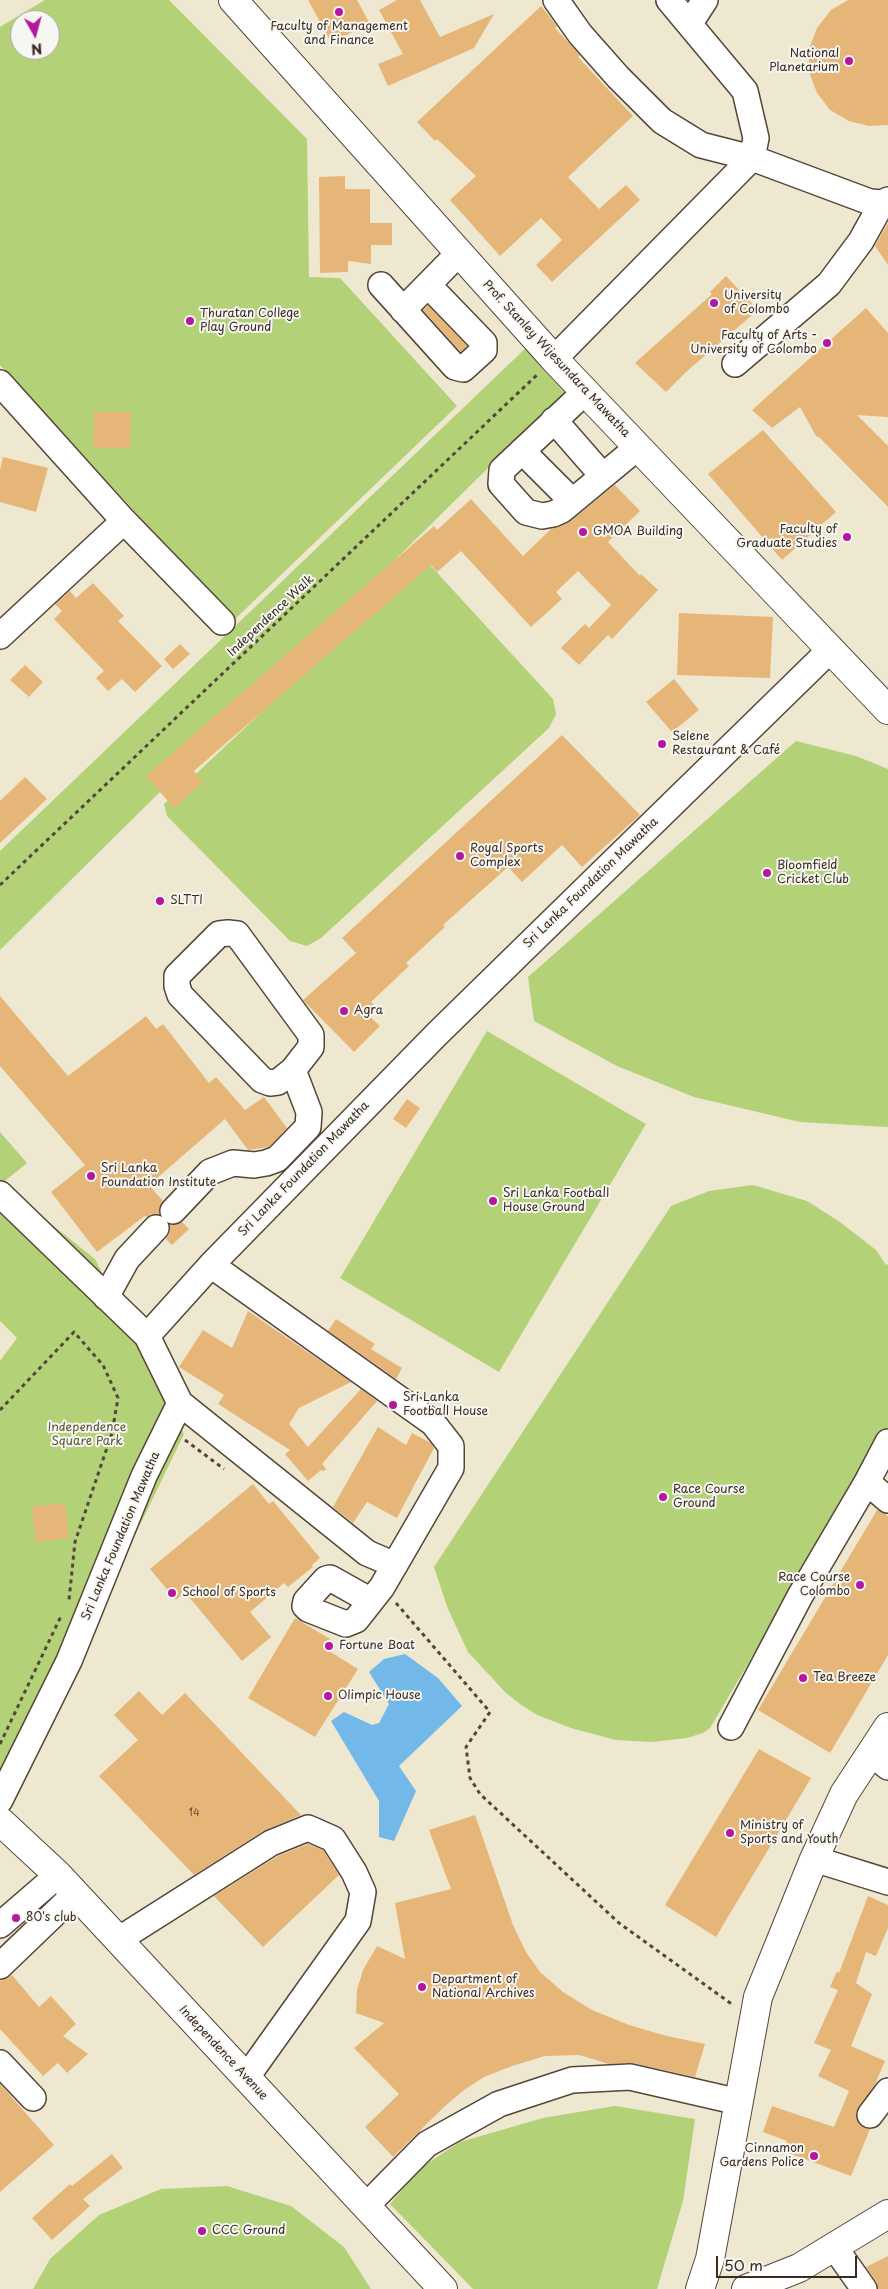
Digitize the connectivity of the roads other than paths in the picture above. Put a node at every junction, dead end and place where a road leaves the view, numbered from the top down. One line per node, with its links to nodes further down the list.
1 (233, 0): 8 (main road, Prof. Stanley Wijesundara Mawatha)
2 (556, 0): 6 (street)
3 (669, 0): 5 (street)
4 (705, 0): 5 (street)
5 (690, 23): 6 (street)
6 (752, 158): 7 (street); 12 (street)
7 (885, 202): 13 (street)
8 (459, 253): 9 (street); 12 (main road, Prof. Stanley Wijesundara Mawatha)
9 (428, 284): 11 (street); 11 (street)
10 (381, 285): 11 (street)
11 (403, 310)
12 (554, 360): 15 (main road, Prof. Stanley Wijesundara Mawatha)
13 (735, 364)
14 (0, 384): 21 (street)
15 (585, 392): 16 (street); 17 (main road, Prof. Stanley Wijesundara Mawatha)
16 (554, 420): 18 (street); 19 (street)
17 (638, 447): 19 (street); 24 (main road, Prof. Stanley Wijesundara Mawatha)
18 (522, 451): 20 (street); 20 (street)
19 (602, 475): 20 (street)
20 (572, 501)
21 (124, 521): 22 (street); 23 (street)
22 (222, 622)
23 (0, 636)
24 (831, 649): 25 (main road, Prof. Stanley Wijesundara Mawatha); 28 (street, Sri Lanka Foundation Mawatha)
25 (888, 710)
26 (293, 1070): 26 (street); 29 (street)
27 (0, 1194): 29 (street)
28 (211, 1265): 30 (street, Sri Lanka Foundation Mawatha); 35 (street)
29 (106, 1297): 30 (street)
30 (146, 1336): 31 (street)
31 (180, 1403): 35 (street); 40 (street, Sri Lanka Foundation Mawatha)
32 (888, 1442): 33 (street)
33 (867, 1482): 34 (street); 37 (street)
34 (888, 1500)
35 (395, 1565): 36 (street)
36 (377, 1594)
37 (731, 1727)
38 (888, 1727): 39 (main road)
39 (879, 1760): 42 (main road)
40 (0, 1800)
41 (0, 1820): 44 (main road, Independence Avenue)
42 (814, 1859): 43 (street); 52 (main road)
43 (888, 1882)
44 (66, 1884): 45 (street); 46 (main road, Independence Avenue); 47 (street)
45 (0, 1925)
46 (118, 1940): 49 (main road, Independence Avenue); 49 (street)
47 (0, 1966)
48 (0, 2063): 51 (street)
49 (246, 2078): 54 (main road, Independence Avenue)
50 (888, 2091): 53 (street)
51 (33, 2098)
52 (739, 2102): 54 (street); 58 (main road)
53 (870, 2115)
54 (366, 2206): 57 (main road, Independence Avenue)
55 (888, 2214): 56 (main road)
56 (835, 2248): 59 (main road); 60 (street)
57 (443, 2289)
58 (700, 2289)
59 (746, 2289)
60 (864, 2289)

